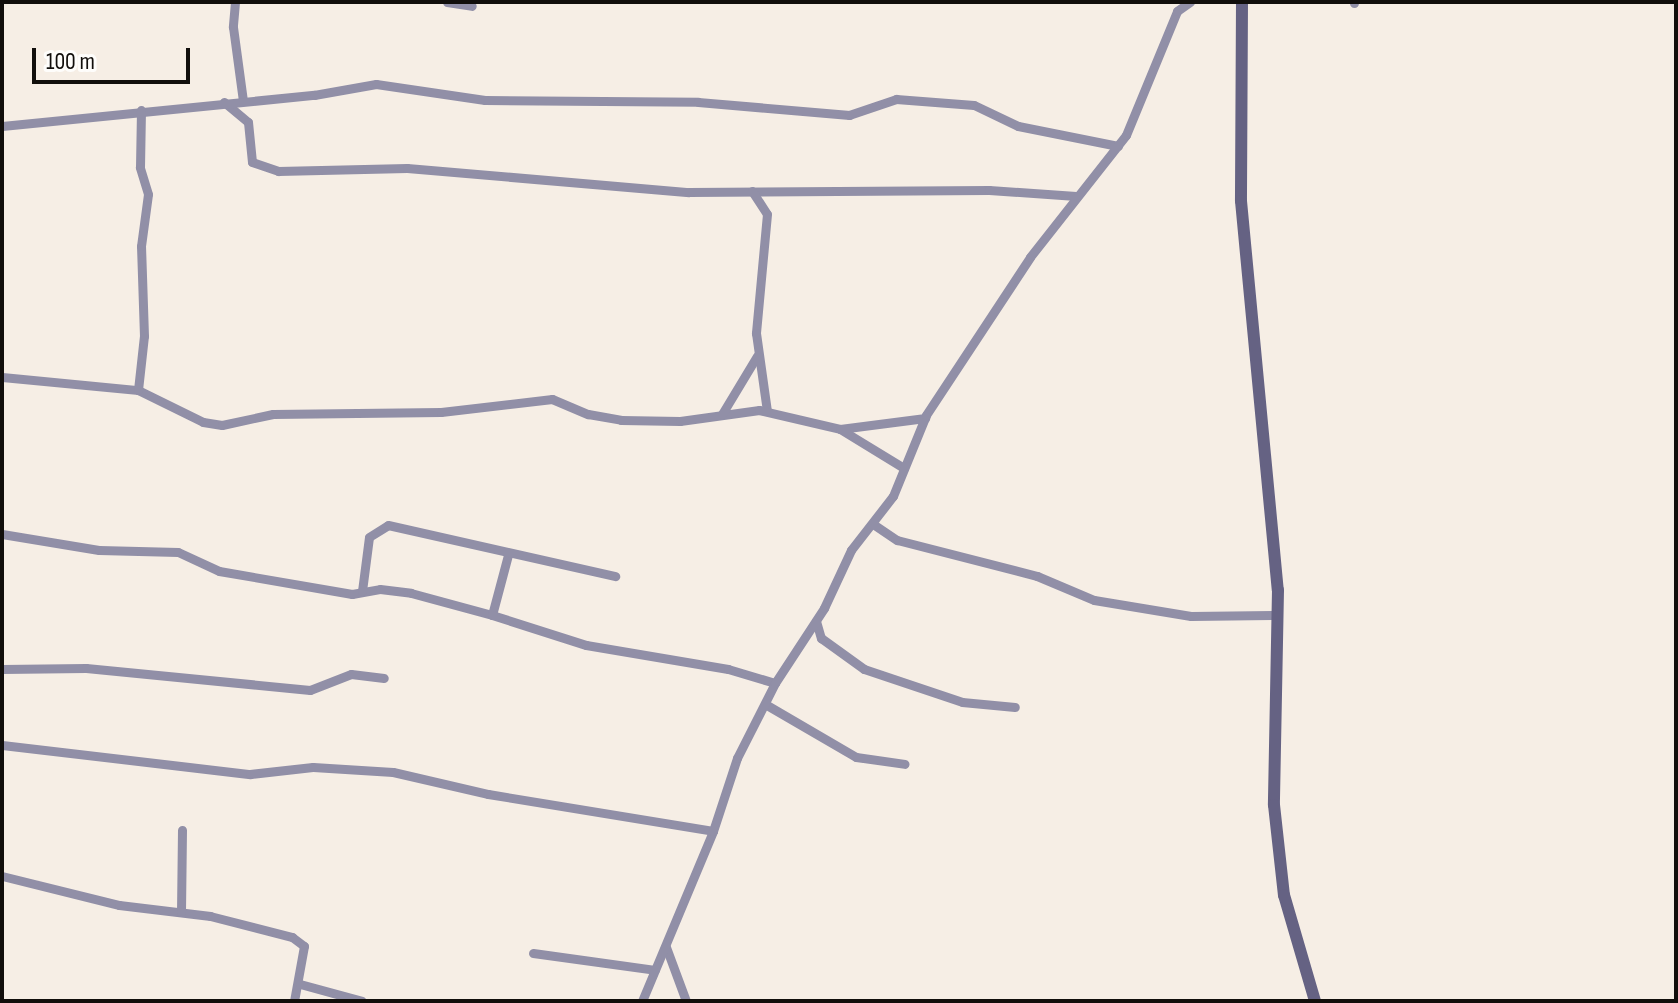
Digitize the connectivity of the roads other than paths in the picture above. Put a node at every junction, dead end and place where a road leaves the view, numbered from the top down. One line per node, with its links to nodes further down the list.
1 (447, 2): 5 (street)
2 (1242, 2): 27 (street)
3 (234, 3): 6 (street)
4 (1184, 3): 10 (street)
5 (472, 6)
6 (243, 101): 7 (street); 10 (street)
7 (224, 102): 8 (street); 11 (street)
8 (141, 110): 9 (street); 15 (street)
9 (2, 126)
10 (1118, 146): 12 (street)
11 (752, 191): 12 (street); 13 (street)
12 (1076, 196): 18 (street)
13 (757, 354): 16 (street); 17 (street)
14 (2, 377): 15 (street)
15 (138, 390): 17 (street)
16 (767, 411): 17 (street); 19 (street)
17 (722, 414)
18 (925, 418): 19 (street); 20 (street)
19 (840, 429): 20 (street)
20 (904, 468): 21 (street)
21 (873, 524): 27 (street); 28 (street)
22 (2, 534): 25 (street)
23 (508, 555): 24 (street); 25 (street); 26 (street)
24 (615, 576)
25 (362, 591): 26 (street)
26 (492, 615): 33 (street)
27 (1277, 615): 50 (street)
28 (816, 621): 29 (street); 30 (street)
29 (806, 637): 30 (street); 33 (street)
30 (821, 638): 35 (street)
31 (2, 669): 32 (street)
32 (384, 678)
33 (775, 683): 34 (street)
34 (765, 704): 37 (street); 39 (street)
35 (1015, 707)
36 (2, 745): 39 (street)
37 (905, 764)
38 (182, 830): 41 (street)
39 (713, 831): 42 (street)
40 (2, 876): 41 (street)
41 (181, 912): 45 (street)
42 (666, 947): 44 (street); 49 (street)
43 (533, 953): 44 (street)
44 (655, 970): 48 (street)
45 (300, 984): 46 (street); 47 (street)
46 (294, 1001)
47 (362, 1001)
48 (642, 1001)
49 (686, 1001)
50 (1315, 1001)

